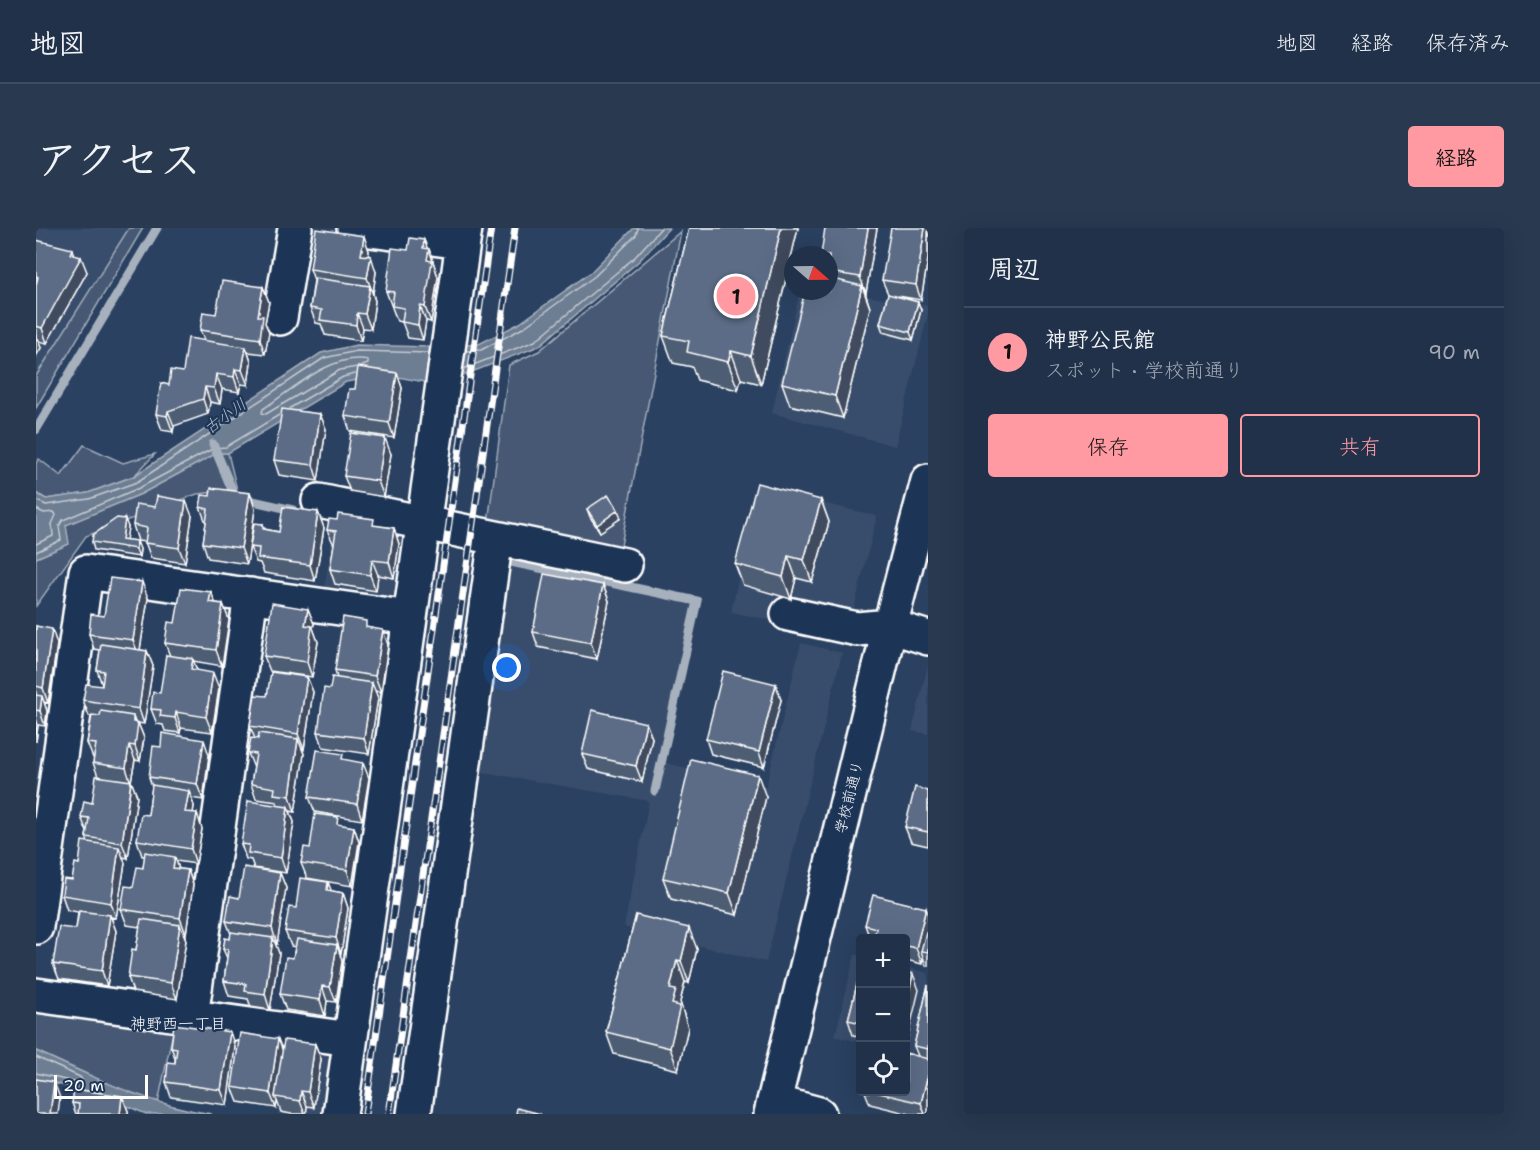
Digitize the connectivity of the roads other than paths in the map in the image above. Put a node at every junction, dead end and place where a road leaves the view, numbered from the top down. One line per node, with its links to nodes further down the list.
1 (295, 228): 4 (street)
2 (354, 228): 3 (street)
3 (464, 235): 7 (street)
4 (280, 318)
5 (928, 481): 13 (street, 学校前通り)
6 (319, 501): 7 (street)
7 (423, 522): 8 (street); 12 (street)
8 (496, 538): 9 (street); 21 (street)
9 (625, 565)
10 (251, 595): 12 (street); 15 (street); 17 (street)
11 (788, 614): 13 (street)
12 (410, 618): 18 (street)
13 (890, 626): 14 (street); 19 (street, 学校前通り)
14 (928, 638)
15 (36, 927)
16 (36, 995): 17 (street)
17 (191, 1017): 18 (street)
18 (350, 1039): 20 (street)
19 (772, 1108): 22 (street)
20 (340, 1114)
21 (414, 1114)
22 (819, 1114)

